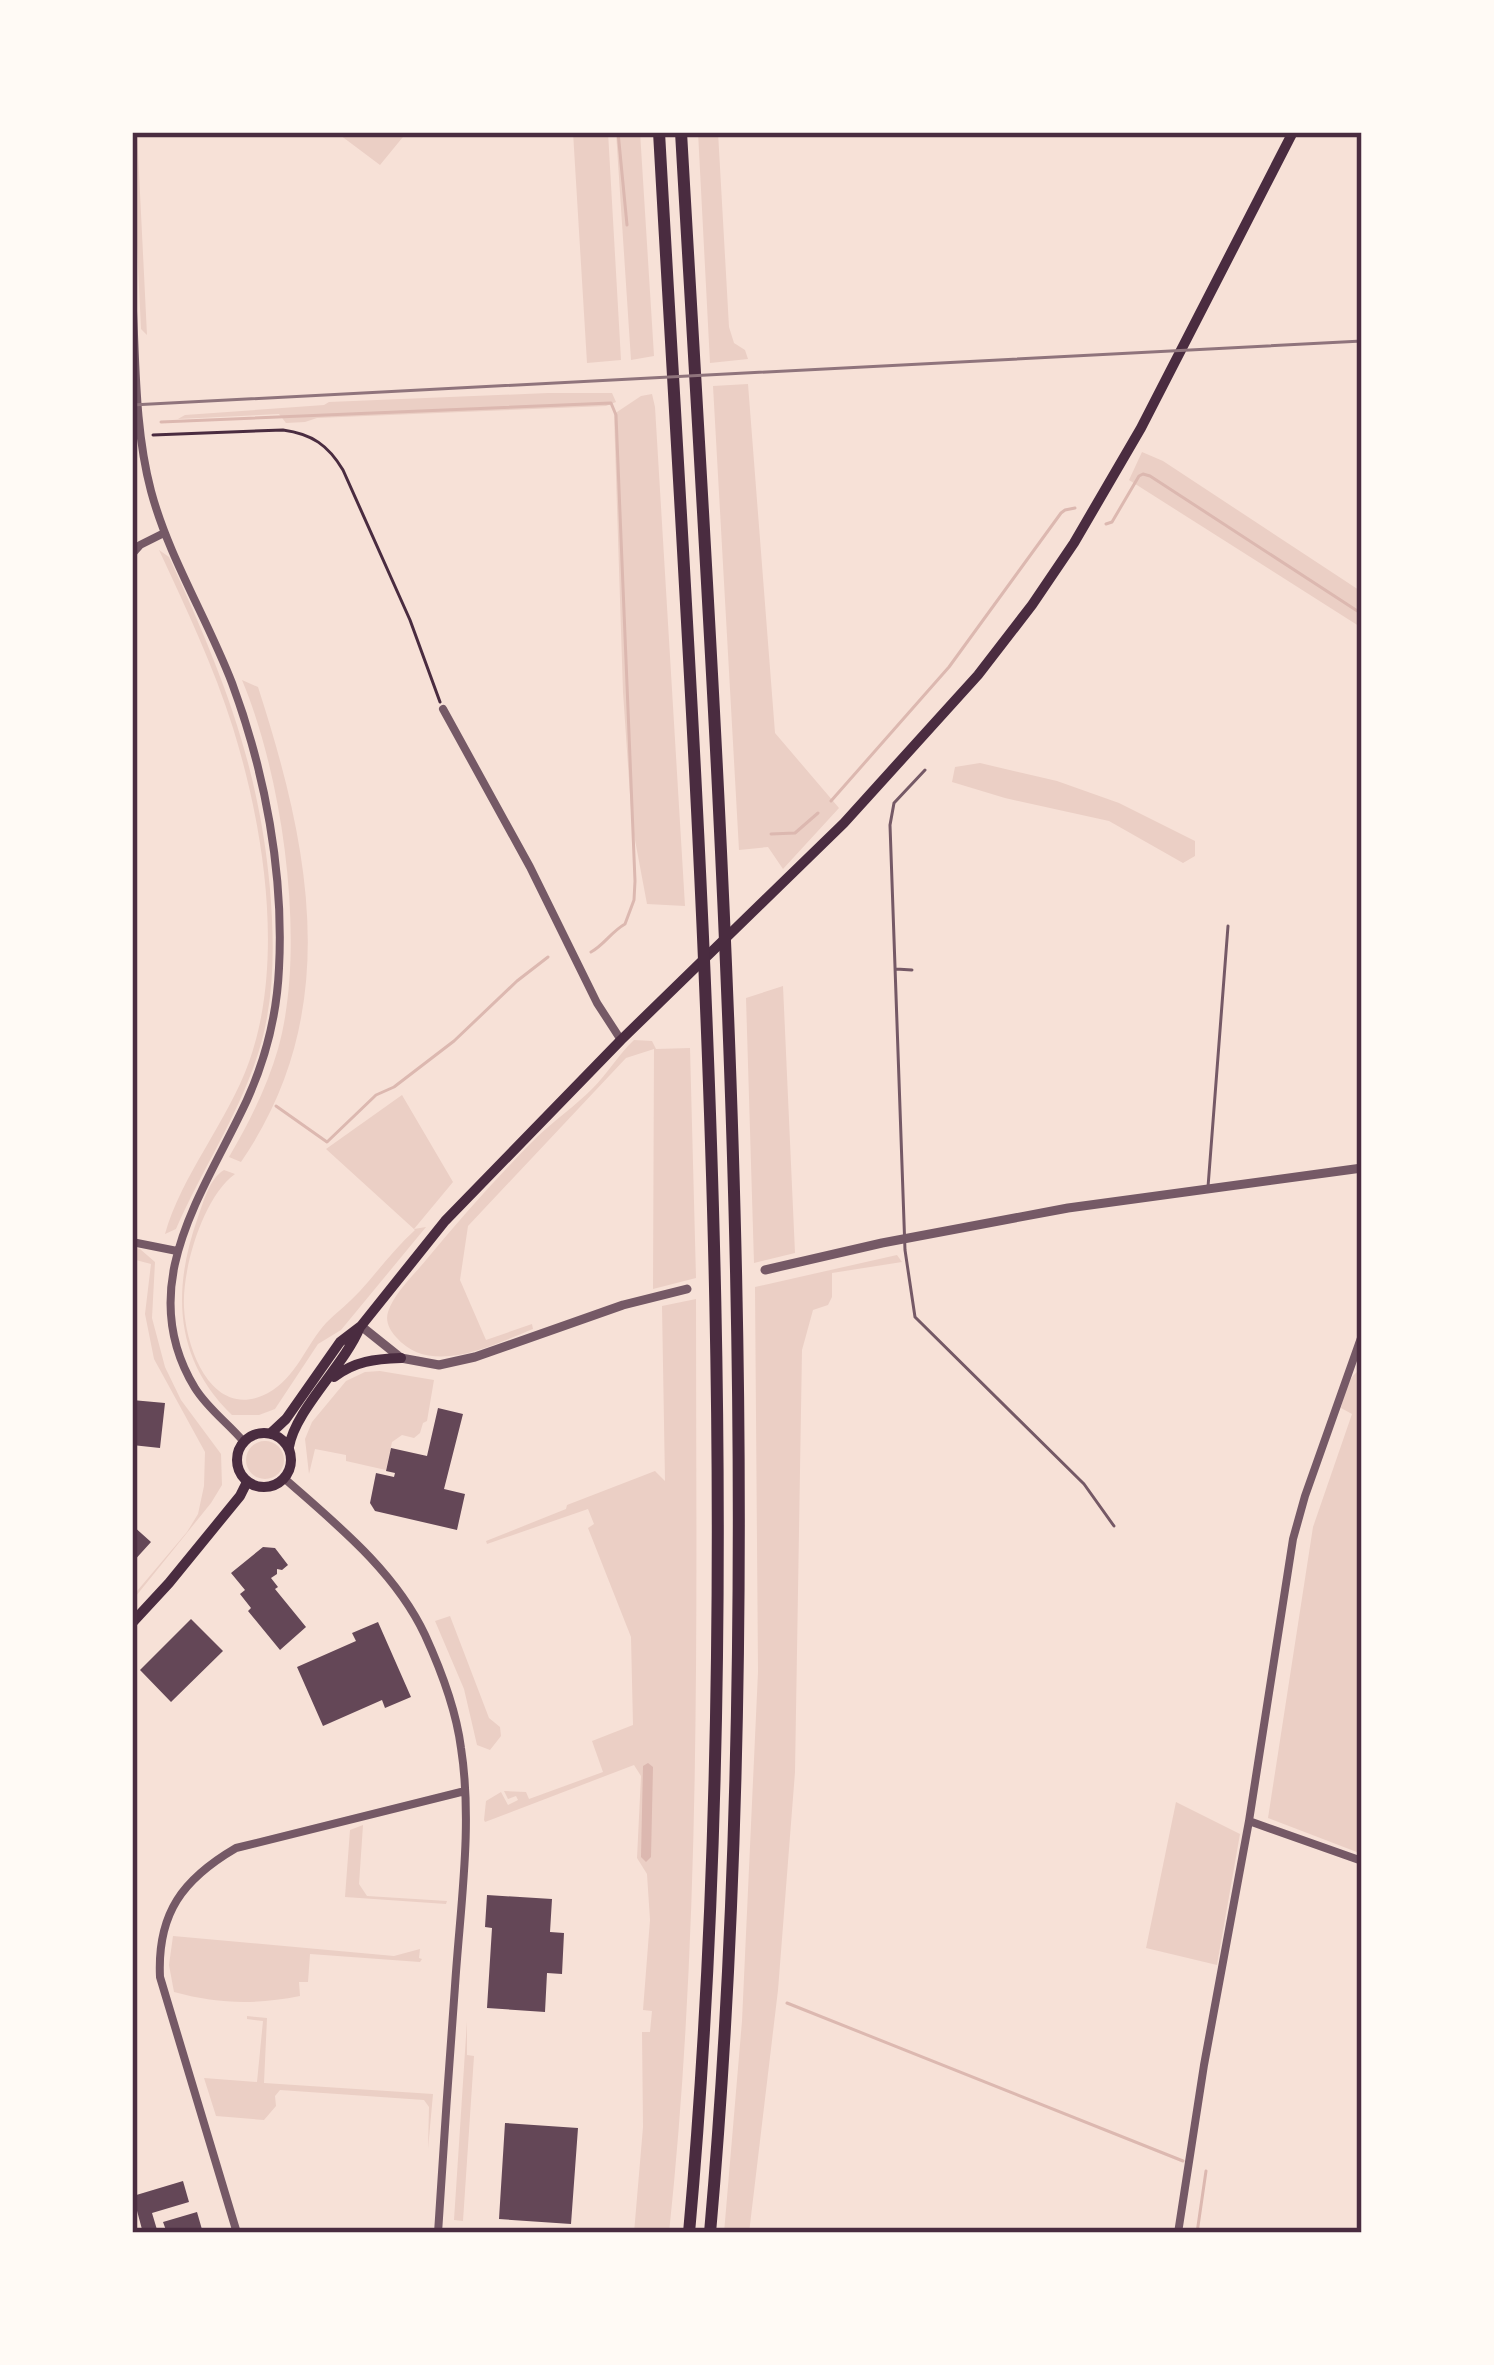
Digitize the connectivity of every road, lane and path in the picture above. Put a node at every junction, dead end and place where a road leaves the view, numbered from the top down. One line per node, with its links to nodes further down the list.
1 (659, 132): 37 (highway)
2 (681, 132): 38 (highway)
3 (1293, 132): 13 (main road)
4 (132, 292): 5 (street)
5 (142, 435): 6 (street); 8 (path)
6 (164, 533): 7 (street); 18 (street)
7 (132, 554)
8 (443, 709): 13 (street)
9 (925, 770): 11 (lane)
10 (1228, 926): 15 (lane)
11 (895, 969): 12 (lane); 16 (lane)
12 (912, 970)
13 (621, 1040): 21 (main road)
14 (1362, 1168): 15 (street)
15 (1208, 1189): 16 (street)
16 (905, 1238): 19 (street); 30 (lane)
17 (132, 1242): 18 (street)
18 (176, 1251): 26 (street)
19 (765, 1270)
20 (687, 1289): 23 (street)
21 (361, 1326): 23 (street); 24 (main road); 25 (main road)
22 (1362, 1335): 33 (street)
23 (401, 1358): 24 (main road)
24 (323, 1387): 27 (main road)
25 (271, 1433): 26 (main road); 27 (main road)
26 (244, 1442): 29 (main road)
27 (289, 1447): 28 (main road)
28 (285, 1479): 29 (main road); 32 (street)
29 (247, 1482): 31 (main road)
30 (1114, 1526)
31 (132, 1623)
32 (465, 1791): 35 (street); 36 (street)
33 (1249, 1821): 34 (street); 39 (street)
34 (1362, 1861)
35 (237, 2233)
36 (438, 2233)
37 (689, 2233)
38 (710, 2233)
39 (1178, 2233)

